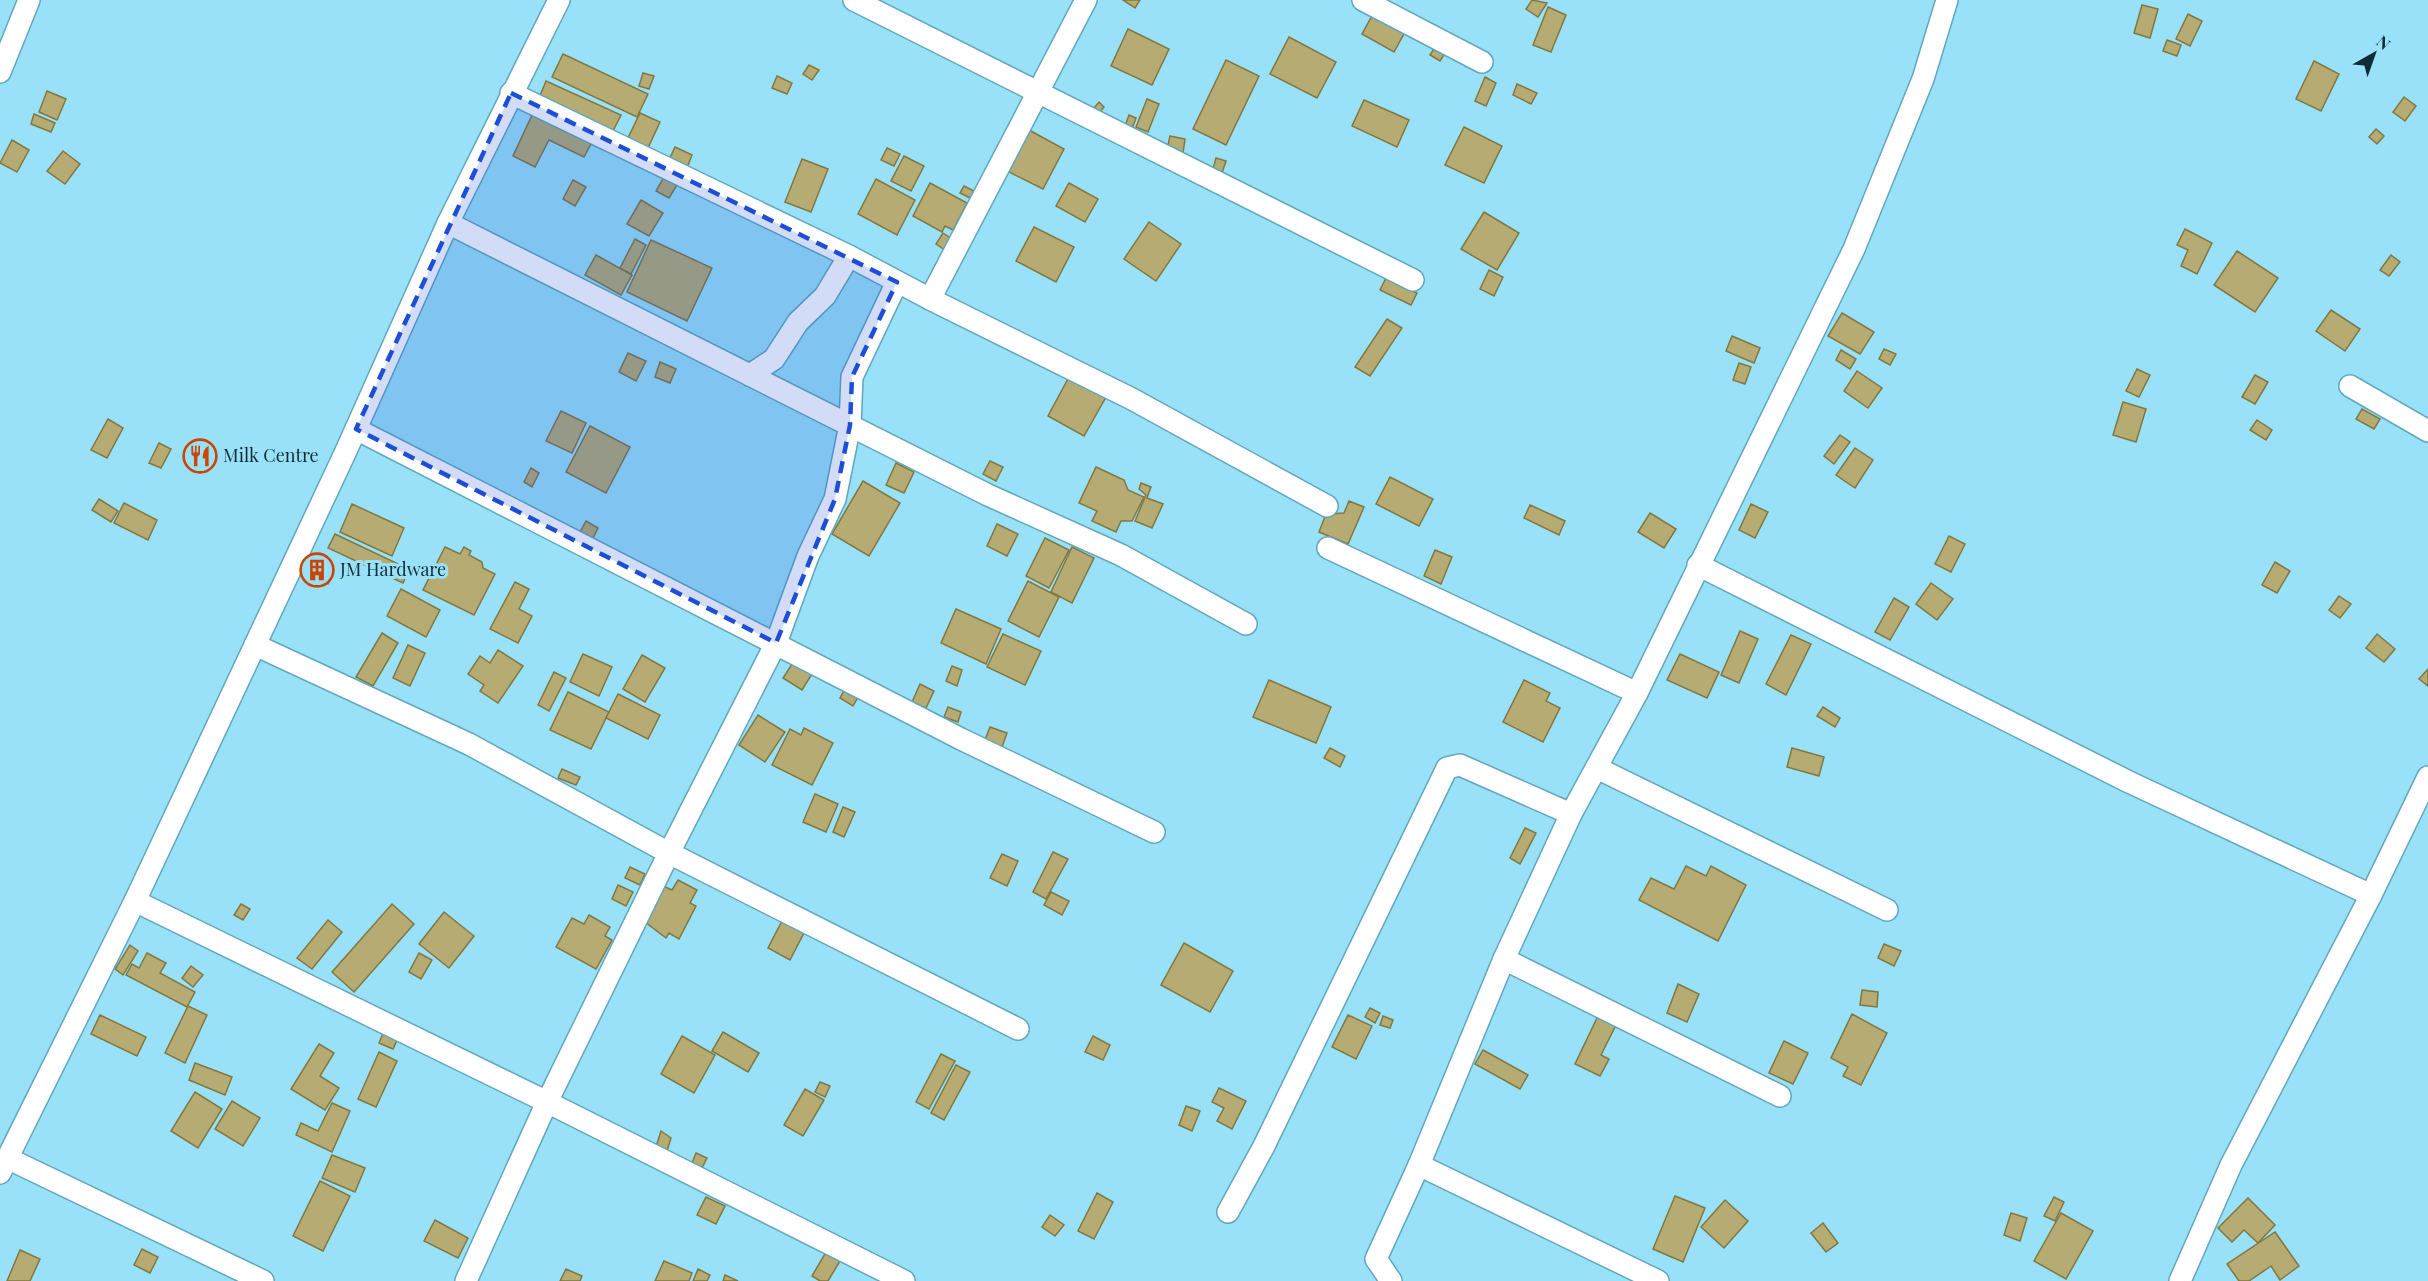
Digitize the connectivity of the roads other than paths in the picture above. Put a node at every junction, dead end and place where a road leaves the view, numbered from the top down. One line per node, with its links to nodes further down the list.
1 (29, 0): 8 (street)
2 (559, 0): 10 (street)
3 (854, 0): 9 (street)
4 (1086, 0): 9 (street)
5 (1362, 0): 7 (street)
6 (1947, 0): 23 (street)
7 (1482, 62)
8 (0, 72)
9 (1036, 91): 13 (street); 15 (street)
10 (511, 93): 11 (street); 12 (street)
11 (448, 223): 16 (street); 19 (street)
12 (849, 256): 14 (street); 16 (street)
13 (1413, 280)
14 (897, 282): 15 (street); 18 (street)
15 (930, 299): 21 (street)
16 (750, 375): 18 (street)
17 (2350, 386): 20 (street)
18 (850, 425): 24 (street); 25 (street)
19 (356, 429): 25 (street); 26 (street)
20 (2428, 431)
21 (1327, 506)
22 (1329, 548): 27 (street)
23 (1698, 566): 27 (street); 33 (street)
24 (1246, 624)
25 (776, 642): 31 (street); 32 (street)
26 (255, 645): 32 (street); 34 (street)
27 (1637, 693): 28 (street)
28 (1597, 768): 30 (street); 35 (street)
29 (2428, 777): 33 (street)
30 (1571, 814): 36 (street); 42 (street)
31 (1154, 832)
32 (669, 853): 37 (street); 39 (street)
33 (2372, 895): 48 (street)
34 (135, 901): 39 (street); 40 (street)
35 (1887, 910)
36 (1504, 959): 38 (street); 41 (street)
37 (1018, 1029)
38 (1780, 1096)
39 (547, 1102): 44 (street); 45 (street)
40 (3, 1165): 43 (street)
41 (1419, 1165): 46 (street); 47 (street)
42 (1228, 1212)
43 (263, 1281)
44 (466, 1281)
45 (904, 1281)
46 (1391, 1281)
47 (1658, 1281)
48 (2180, 1281)

